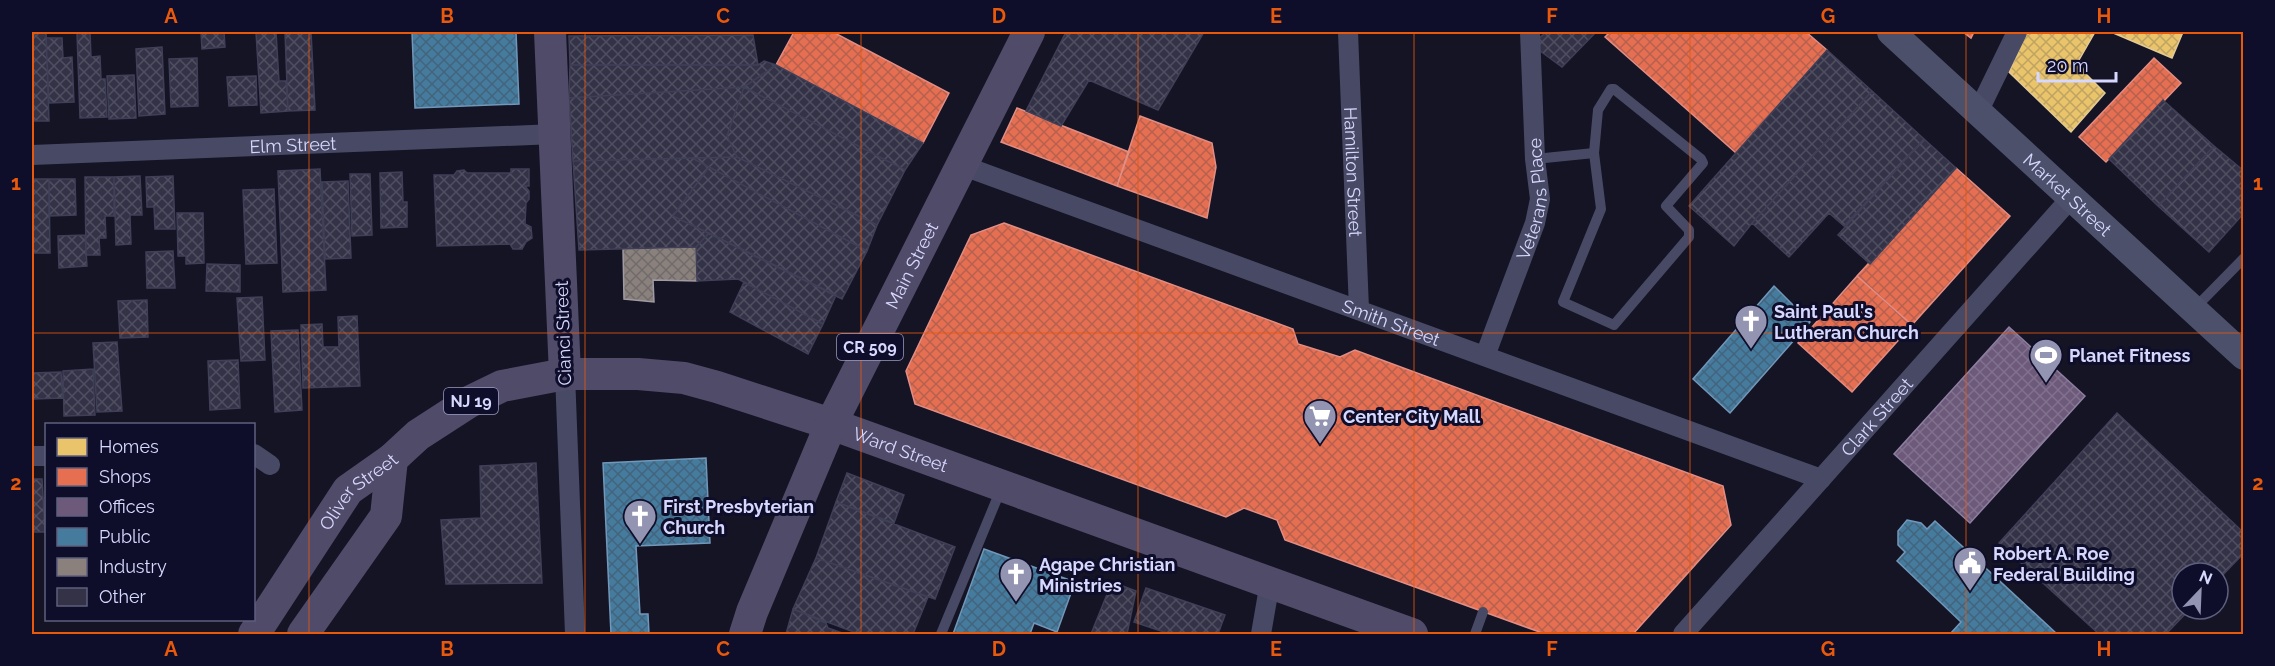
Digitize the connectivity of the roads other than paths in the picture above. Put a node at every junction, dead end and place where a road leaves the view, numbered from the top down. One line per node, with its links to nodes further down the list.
1 (550, 32): 8 (main road, Cianci Street)
2 (1029, 32): 12 (main road, Main Street / CR 509)
3 (1348, 32): 15 (street, Hamilton Street)
4 (1530, 32): 11 (street, Veterans Place)
5 (1892, 32): 7 (main road, Market Street)
6 (2017, 32): 7 (street)
7 (1978, 112): 13 (main road, Market Street)
8 (555, 134): 10 (street, Elm Street); 19 (main road, Cianci Street)
9 (1594, 153): 9 (lane); 11 (lane)
10 (32, 155)
11 (1535, 159): 17 (street, Veterans Place)
12 (961, 165): 15 (street, Smith Street); 20 (main road, Main Street / CR 509)
13 (2071, 198): 16 (main road, Market Street); 24 (street, Clark Street)
14 (2244, 258): 16 (lane)
15 (1359, 310): 17 (street, Smith Street)
16 (2193, 310): 18 (main road, Market Street)
17 (1485, 356): 24 (street, Smith Street)
18 (2244, 356)
19 (565, 374): 20 (main road, Ward Street / NJ 19); 22 (main road, Ward Street / NJ 19); 30 (street, Cianci Street)
20 (831, 424): 25 (main road, Ward Street); 31 (main road, Main Street / CR 509)
21 (255, 455): 23 (street)
22 (392, 459): 28 (main road, Oliver Street / NJ 19); 29 (main road, Oliver Street)
23 (270, 465)
24 (1821, 479): 36 (street, Clark Street)
25 (1002, 486): 26 (main road, Ward Street); 32 (lane)
26 (1270, 582): 33 (street); 34 (main road, Ward Street)
27 (1483, 612): 35 (lane)
28 (254, 634)
29 (303, 634)
30 (575, 634)
31 (745, 634)
32 (941, 634)
33 (1261, 634)
34 (1412, 634)
35 (1475, 634)
36 (1683, 634)

